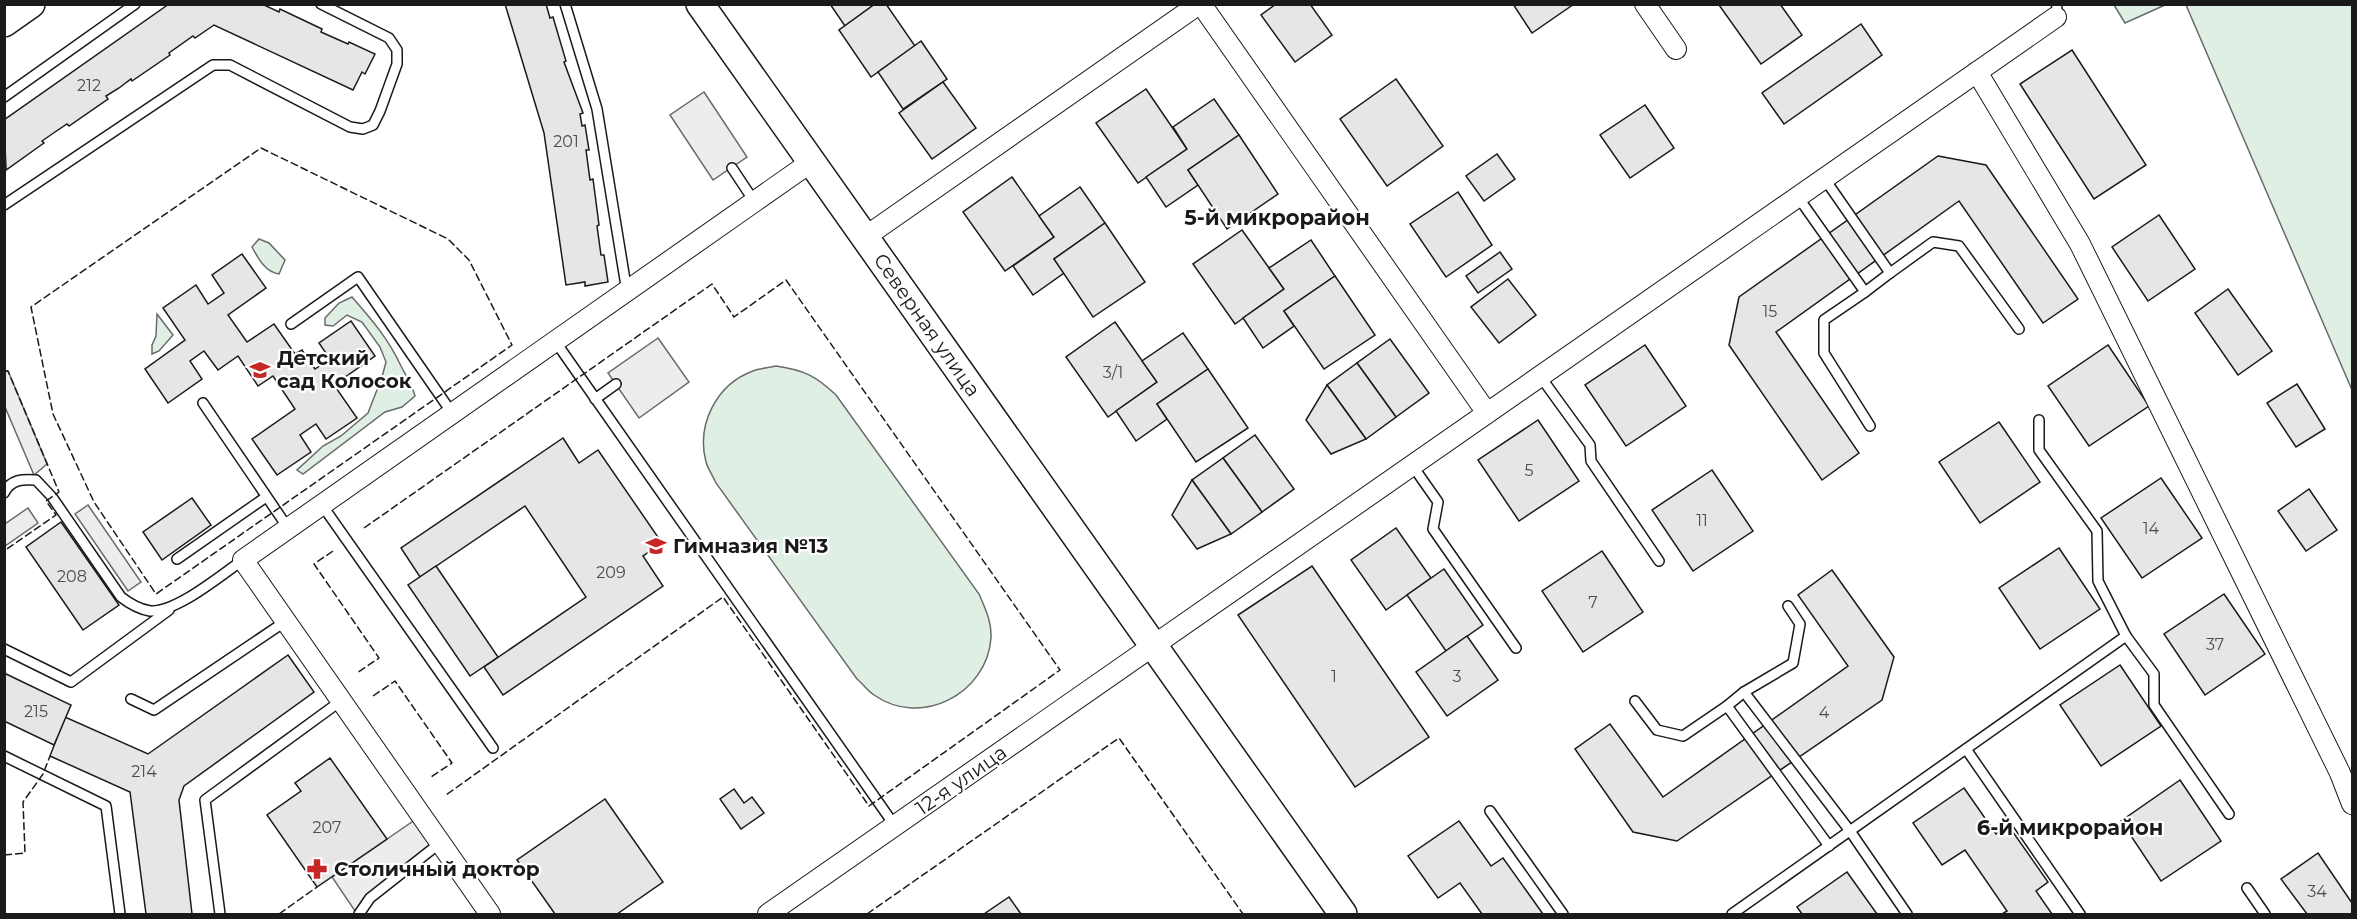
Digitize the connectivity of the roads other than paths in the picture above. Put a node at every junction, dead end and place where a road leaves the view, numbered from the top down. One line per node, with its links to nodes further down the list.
1 (32, 4): 9 (street)
2 (135, 4): 12 (lane)
3 (321, 4): 18 (lane)
4 (565, 4): 21 (lane)
5 (700, 4): 13 (street, Северная улица)
6 (1200, 4): 19 (street); 31 (street)
7 (1645, 4): 10 (street)
8 (2057, 10): 11 (street, 12-я улица)
9 (4, 23)
10 (1676, 49)
11 (1977, 72): 15 (street, 12-я улица); 57 (street)
12 (4, 97)
13 (811, 162): 17 (street); 19 (street, Северная улица)
14 (732, 168): 17 (lane)
15 (1824, 178): 16 (street, 12-я улица); 20 (lane)
16 (1798, 196): 22 (lane); 26 (street, 12-я улица)
17 (754, 201): 21 (street)
18 (4, 205)
19 (865, 237): 46 (street, Северная улица)
20 (1890, 273): 22 (lane); 24 (lane)
21 (627, 292): 25 (street)
22 (1865, 292): 33 (lane)
23 (291, 324): 30 (lane)
24 (2019, 329)
25 (555, 341): 28 (lane); 30 (street)
26 (1539, 376): 31 (street, 12-я улица); 41 (lane)
27 (616, 384): 28 (lane)
28 (595, 399): 60 (lane)
29 (203, 403): 36 (lane)
30 (452, 413): 37 (street)
31 (1487, 413): 34 (street, 12-я улица)
32 (2039, 420): 45 (lane)
33 (1870, 426)
34 (1412, 465): 46 (street, 12-я улица); 47 (lane)
35 (4, 493): 42 (lane)
36 (266, 497): 38 (lane); 39 (lane)
37 (322, 505): 38 (street); 54 (lane)
38 (288, 528): 40 (street)
39 (177, 559)
40 (243, 560): 42 (lane); 44 (street)
41 (1659, 561)
42 (180, 602): 48 (lane)
43 (1788, 606): 49 (lane)
44 (286, 621): 50 (lane); 51 (street)
45 (2126, 636): 55 (lane); 59 (lane)
46 (1154, 645): 60 (street, 12-я улица); 71 (street, Северная улица)
47 (1516, 648)
48 (4, 649)
49 (1744, 692): 53 (lane); 61 (lane)
50 (131, 699)
51 (342, 700): 62 (street); 67 (lane)
52 (1635, 701): 53 (lane)
53 (1727, 706): 63 (lane)
54 (493, 748)
55 (1966, 749): 61 (lane); 74 (lane)
56 (4, 756): 66 (lane)
57 (2352, 804)
58 (1490, 811): 72 (lane)
59 (2229, 814)
60 (895, 826): 70 (street, 12-я улица)
61 (1850, 831): 63 (lane); 73 (lane)
62 (441, 843): 68 (lane); 69 (street)
63 (1829, 846): 65 (lane)
64 (2247, 888): 75 (lane)
65 (1736, 913)
66 (120, 915)
67 (220, 915)
68 (359, 915)
69 (490, 915)
70 (768, 915)
71 (1343, 915)
72 (1563, 915)
73 (1907, 915)
74 (2080, 915)
75 (2265, 915)

